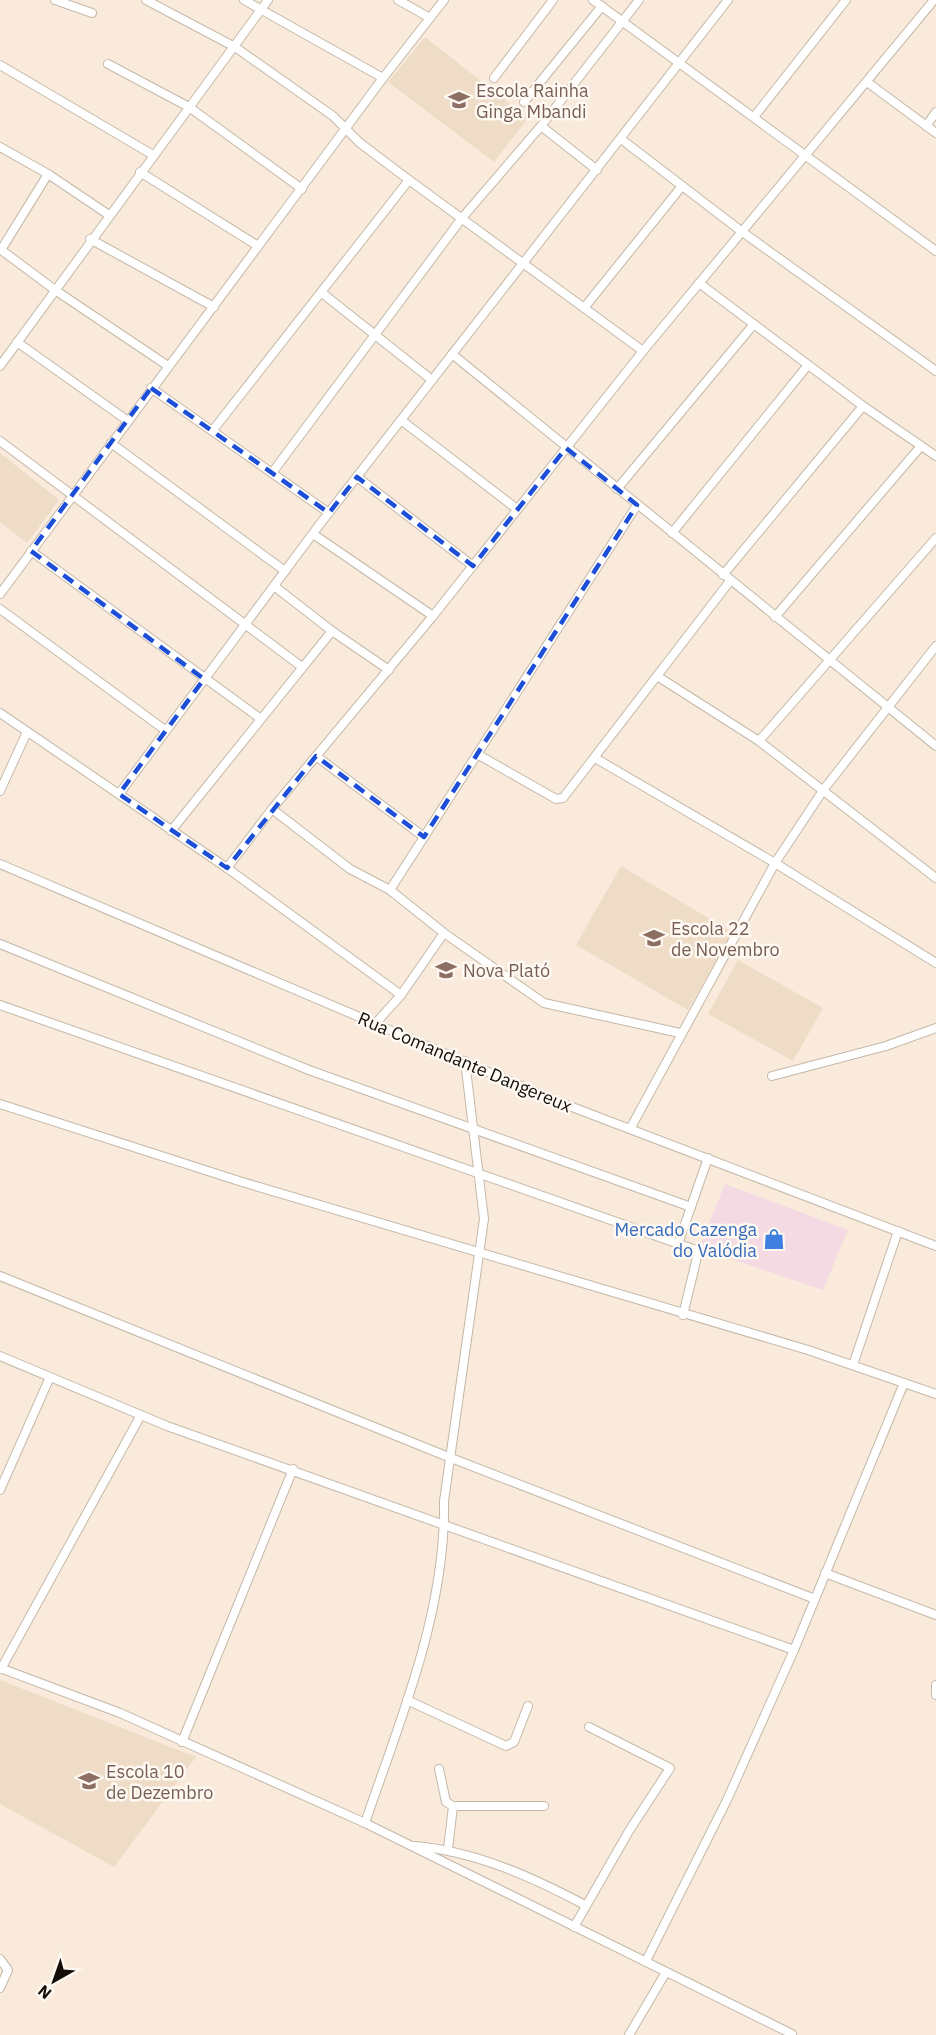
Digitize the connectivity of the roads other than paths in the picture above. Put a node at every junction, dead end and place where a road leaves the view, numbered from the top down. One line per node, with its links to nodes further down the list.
1 (55, 0): 15 (street)
2 (146, 0): 18 (street)
3 (244, 0): 14 (street)
4 (268, 0): 14 (street)
5 (398, 0): 16 (street)
6 (444, 0): 16 (street)
7 (553, 0): 23 (street)
8 (593, 0): 13 (street)
9 (639, 0): 17 (street)
10 (728, 0): 20 (street)
11 (846, 0): 28 (street)
12 (934, 0): 24 (street)
13 (602, 6): 17 (street); 25 (street)
14 (261, 9): 18 (street); 22 (street)
15 (92, 13)
16 (430, 18): 22 (street)
17 (622, 22): 20 (street); 29 (street)
18 (235, 47): 26 (street); 31 (street)
19 (108, 64): 26 (street)
20 (678, 64): 28 (street); 33 (street)
21 (0, 65): 36 (street)
22 (383, 78): 31 (street)
23 (494, 78)
24 (867, 82): 30 (street); 35 (street)
25 (524, 102)
26 (189, 107): 36 (street); 42 (street)
27 (936, 112): 30 (street)
28 (754, 117): 35 (street)
29 (541, 126): 37 (street); 44 (street)
30 (926, 126): 32 (street)
31 (346, 129): 40 (street); 42 (street)
32 (936, 133)
33 (621, 139): 37 (street); 41 (street)
34 (0, 147): 39 (street)
35 (807, 154): 45 (street); 49 (street)
36 (153, 155): 38 (street)
37 (597, 170): 50 (street)
38 (140, 172): 43 (street); 47 (street)
39 (48, 174): 43 (street); 48 (street)
40 (409, 180): 44 (street); 53 (street)
41 (682, 186): 45 (street); 55 (street)
42 (302, 189): 47 (street)
43 (109, 215): 46 (street)
44 (462, 218): 50 (street); 57 (street)
45 (741, 231): 51 (street); 65 (street)
46 (90, 239): 52 (street); 54 (street)
47 (258, 246): 54 (street)
48 (1, 249): 52 (street)
49 (936, 251)
50 (523, 264): 55 (street); 61 (street)
51 (699, 283): 56 (street); 59 (street)
52 (55, 290): 58 (street); 64 (street)
53 (322, 293): 57 (street); 71 (street)
54 (214, 307): 64 (street)
55 (584, 308): 59 (street)
56 (754, 324): 62 (street); 79 (street)
57 (376, 335): 66 (street); 77 (street)
58 (17, 342): 60 (street); 70 (street)
59 (643, 351): 75 (street)
60 (3, 354): 63 (street)
61 (452, 354): 66 (street); 75 (street)
62 (808, 365): 68 (street); 84 (street)
63 (0, 366)
64 (168, 366): 67 (street)
65 (936, 371)
66 (432, 380): 69 (street)
67 (151, 388): 70 (street); 71 (street)
68 (863, 406): 74 (street); 90 (street)
69 (401, 420): 78 (street); 82 (street)
70 (128, 421): 73 (street)
71 (213, 430): 77 (street)
72 (0, 441): 80 (street)
73 (111, 443): 80 (street); 89 (street)
74 (921, 446): 76 (street); 95 (street)
75 (566, 448): 79 (street); 82 (street)
76 (936, 456)
77 (272, 473): 83 (street)
78 (357, 477): 83 (street); 88 (street)
79 (617, 489): 81 (street)
80 (73, 493): 87 (street); 96 (street)
81 (637, 505): 84 (street); 111 (street)
82 (517, 509): 88 (street)
83 (329, 513): 85 (street)
84 (672, 533): 90 (street)
85 (313, 534): 89 (street); 94 (street)
86 (936, 538): 99 (street)
87 (31, 551): 92 (street); 103 (street)
88 (473, 566): 94 (street)
89 (285, 571): 91 (street)
90 (726, 578): 95 (street); 102 (street)
91 (274, 586): 96 (street); 97 (street)
92 (0, 594)
93 (0, 609): 107 (street)
94 (433, 616): 101 (street)
95 (775, 617): 99 (street)
96 (245, 623): 100 (street); 103 (street)
97 (332, 631): 100 (street); 101 (street)
98 (936, 646): 104 (street)
99 (829, 660): 104 (street); 109 (street)
100 (302, 667): 106 (street)
101 (389, 670): 112 (street)
102 (657, 676): 109 (street); 113 (street)
103 (204, 679): 106 (street); 107 (street)
104 (886, 706): 110 (street); 114 (street)
105 (0, 712): 108 (street)
106 (261, 719): 118 (street)
107 (165, 730): 116 (street)
108 (27, 732): 115 (street); 116 (street)
109 (759, 741): 114 (street)
110 (936, 746)
111 (477, 754): 113 (street); 119 (street)
112 (316, 756): 117 (street); 119 (street)
113 (595, 758): 120 (street)
114 (824, 789): 120 (street); 123 (street)
115 (0, 791)
116 (119, 794): 118 (street)
117 (272, 809): 122 (street); 124 (street)
118 (171, 831): 122 (street)
119 (424, 837): 124 (street)
120 (775, 863): 127 (street); 132 (street)
121 (0, 864): 130 (street, Rua Comandante Dangereux)
122 (227, 868): 128 (street)
123 (936, 879)
124 (390, 890): 125 (street)
125 (444, 933): 128 (street); 132 (street)
126 (0, 944): 136 (street)
127 (936, 963)
128 (401, 995): 130 (street)
129 (0, 1005): 139 (street)
130 (375, 1024): 133 (street, Rua Comandante Dangereux)
131 (936, 1028): 134 (street)
132 (681, 1033): 137 (street)
133 (465, 1061): 136 (street); 137 (street, Rua Comandante Dangereux)
134 (772, 1076)
135 (0, 1104): 144 (street)
136 (472, 1128): 139 (street); 140 (street)
137 (630, 1129): 138 (street, Rua Comandante Dangereux)
138 (708, 1158): 140 (street); 141 (street, Rua Comandante Dangereux)
139 (477, 1172): 142 (street); 144 (street)
140 (691, 1207): 142 (street)
141 (898, 1232): 143 (street, Rua Comandante Dangereux); 148 (street)
142 (678, 1244): 146 (street)
143 (936, 1246)
144 (481, 1254): 146 (street); 153 (street)
145 (0, 1276): 153 (street)
146 (683, 1315): 148 (street)
147 (0, 1356): 149 (street)
148 (853, 1365): 150 (street)
149 (50, 1377): 152 (street); 155 (street)
150 (904, 1383): 151 (street); 157 (street)
151 (936, 1394)
152 (141, 1415): 154 (street); 161 (street)
153 (451, 1458): 156 (street); 158 (street)
154 (293, 1469): 156 (street); 167 (street)
155 (0, 1490)
156 (444, 1524): 160 (street); 164 (street)
157 (825, 1573): 158 (street); 159 (street)
158 (815, 1599): 160 (street)
159 (936, 1615)
160 (794, 1650): 177 (street)
161 (1, 1669): 167 (street)
162 (936, 1685): 163 (street)
163 (936, 1695)
164 (407, 1700): 165 (street); 171 (street)
165 (528, 1706)
166 (588, 1727): 174 (street)
167 (183, 1742): 171 (street)
168 (439, 1769): 169 (street)
169 (453, 1806): 170 (street); 173 (street)
170 (543, 1806)
171 (365, 1823): 172 (street)
172 (409, 1845): 173 (street); 175 (street)
173 (448, 1849): 174 (street)
174 (585, 1905): 175 (street)
175 (574, 1927): 177 (street)
176 (0, 1959): 179 (street)
177 (646, 1961): 178 (street)
178 (666, 1972): 180 (street); 181 (street)
179 (0, 1988)
180 (792, 2034)
181 (629, 2035)

